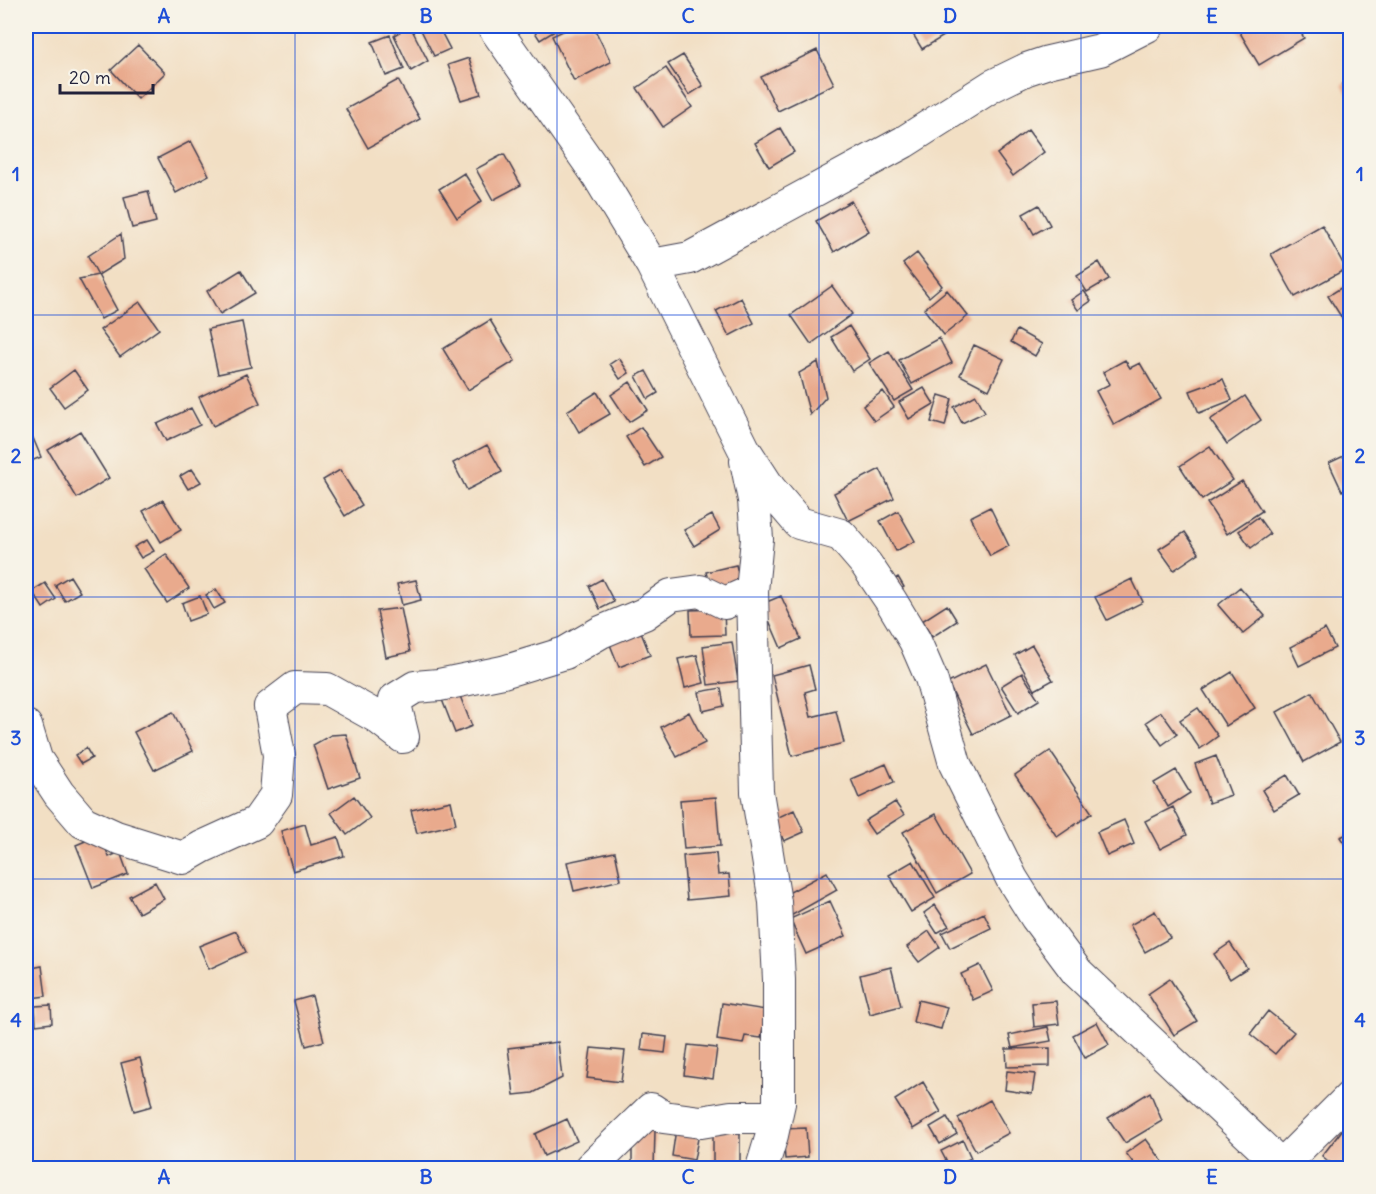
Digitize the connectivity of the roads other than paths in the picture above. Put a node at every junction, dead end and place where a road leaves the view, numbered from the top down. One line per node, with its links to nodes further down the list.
1 (493, 26): 3 (street)
2 (1147, 26): 3 (street)
3 (652, 265): 4 (street)
4 (744, 449): 5 (street); 9 (street)
5 (752, 591): 6 (street); 8 (street)
6 (26, 726)
7 (1350, 1097): 9 (street)
8 (776, 1117): 10 (street); 11 (street)
9 (1282, 1167)
10 (590, 1168)
11 (762, 1168)

